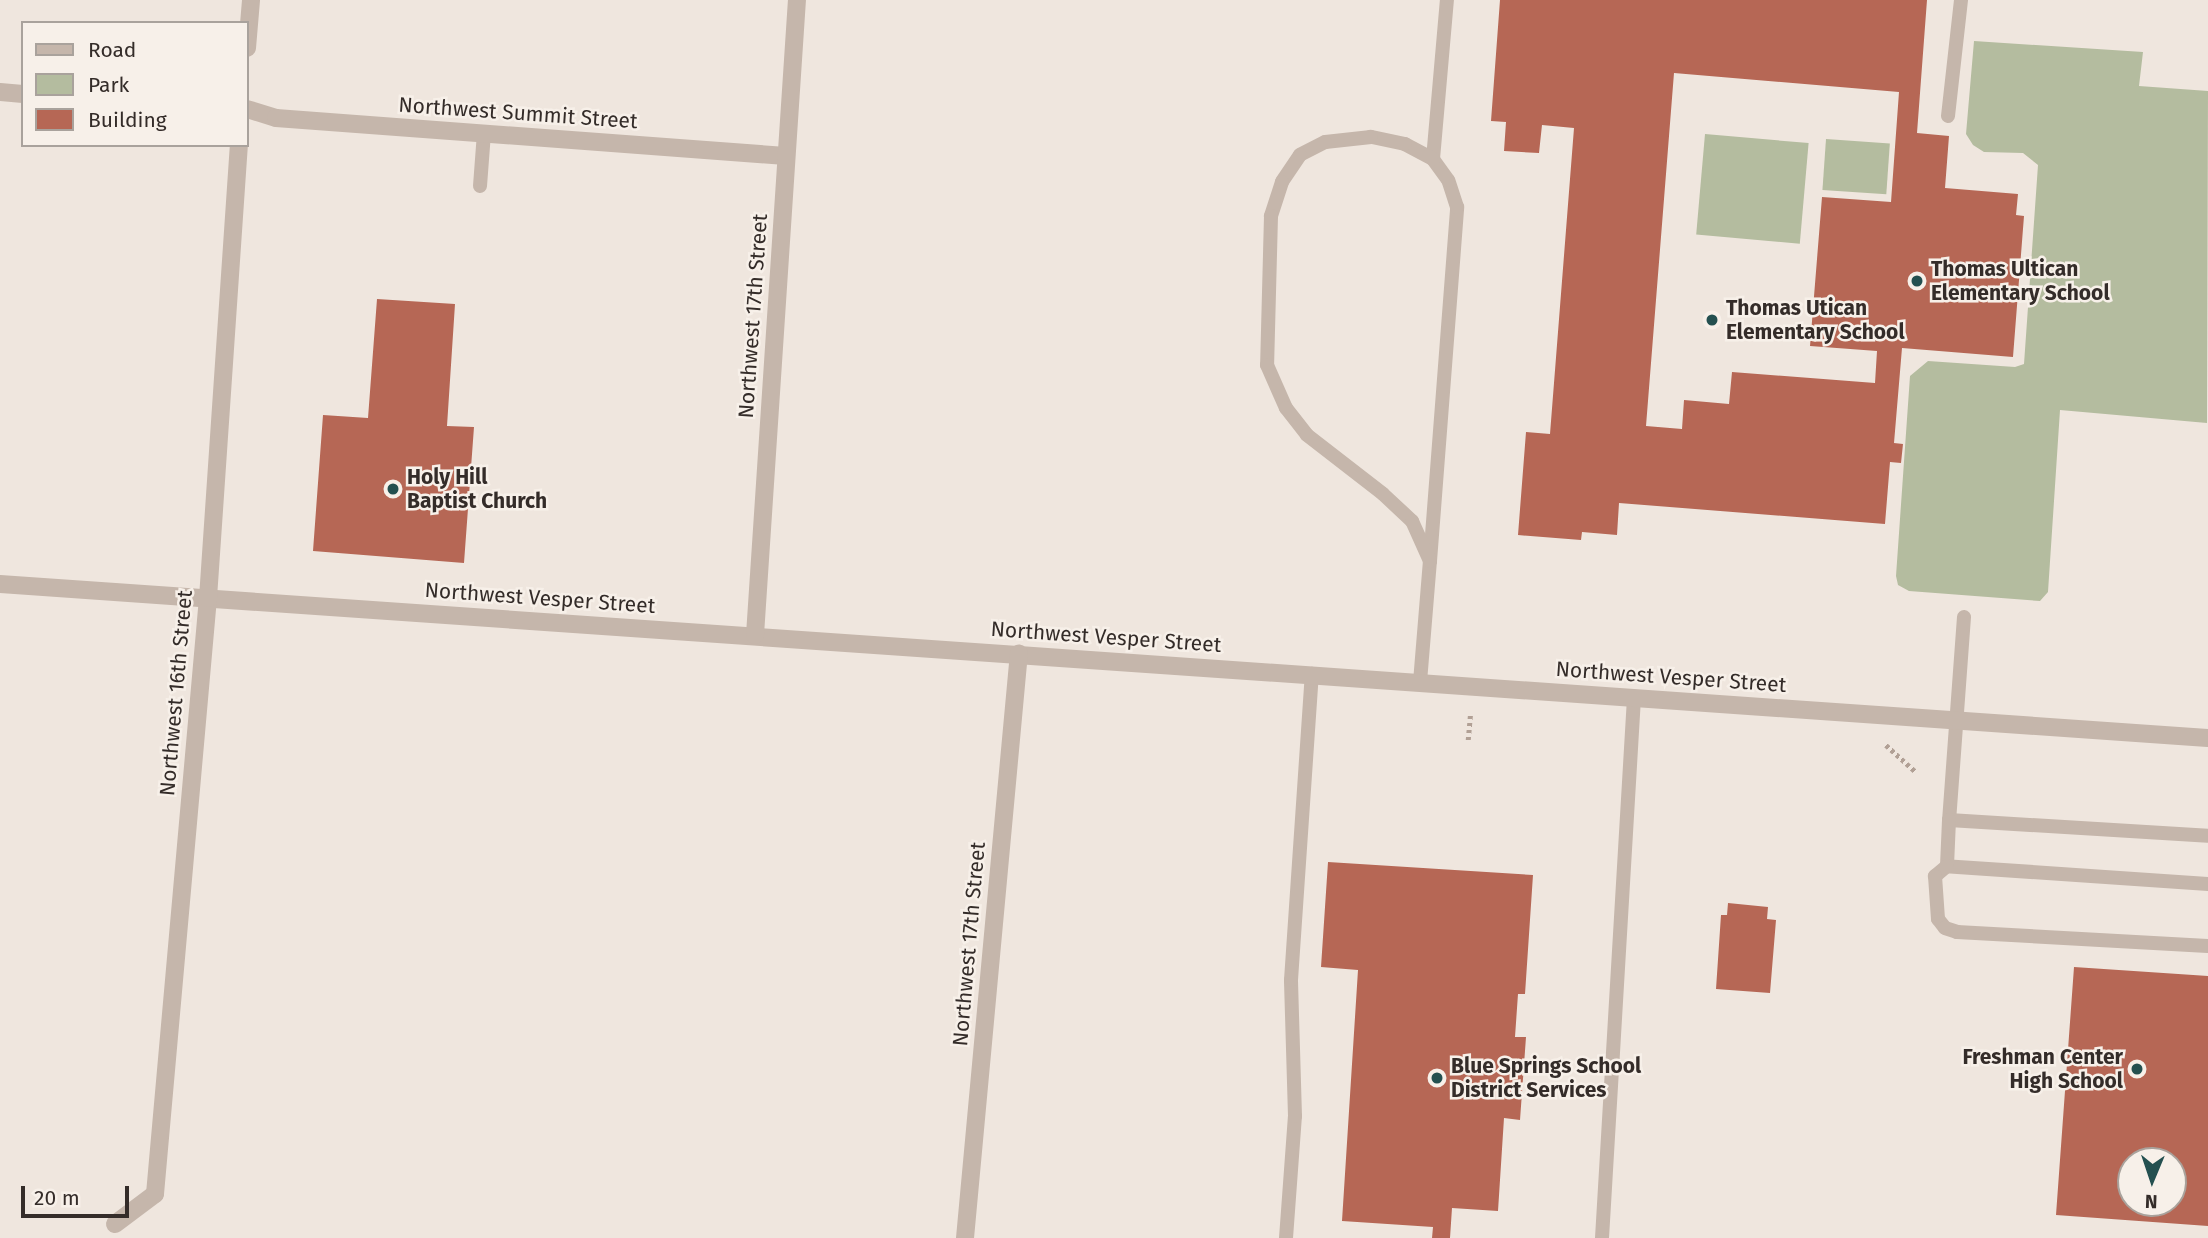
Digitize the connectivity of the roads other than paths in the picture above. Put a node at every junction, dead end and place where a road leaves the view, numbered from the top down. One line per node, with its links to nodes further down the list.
1 (251, 0): 5 (street)
2 (797, 0): 12 (street, Northwest 17th Street)
3 (1447, 0): 13 (lane)
4 (1961, 0): 9 (lane)
5 (248, 36)
6 (0, 92): 7 (street)
7 (21, 94)
8 (248, 109): 10 (street, Northwest Summit Street)
9 (1948, 116)
10 (484, 133): 12 (street, Northwest Summit Street); 14 (lane)
11 (239, 147): 17 (street, Northwest 16th Street)
12 (786, 156): 19 (street, Northwest 17th Street)
13 (1433, 159): 15 (lane); 15 (lane)
14 (480, 186)
15 (1430, 561): 22 (lane)
16 (0, 584): 17 (street, Northwest Vesper Street)
17 (208, 598): 19 (street, Northwest Vesper Street); 31 (street, Northwest 16th Street)
18 (1964, 617): 24 (lane)
19 (755, 635): 20 (street, Northwest Vesper Street)
20 (1019, 653): 21 (street, Northwest Vesper Street); 32 (street, Northwest 17th Street)
21 (1312, 674): 22 (street, Northwest Vesper Street); 33 (lane)
22 (1420, 682): 23 (street, Northwest Vesper Street)
23 (1634, 697): 24 (street, Northwest Vesper Street); 34 (lane)
24 (1956, 720): 25 (street, Northwest Vesper Street); 26 (lane)
25 (2208, 738)
26 (1949, 820): 27 (lane); 28 (lane)
27 (2208, 836)
28 (1947, 866): 29 (lane); 30 (lane)
29 (2208, 884)
30 (2208, 946)
31 (114, 1224)
32 (965, 1238)
33 (1286, 1238)
34 (1602, 1238)

